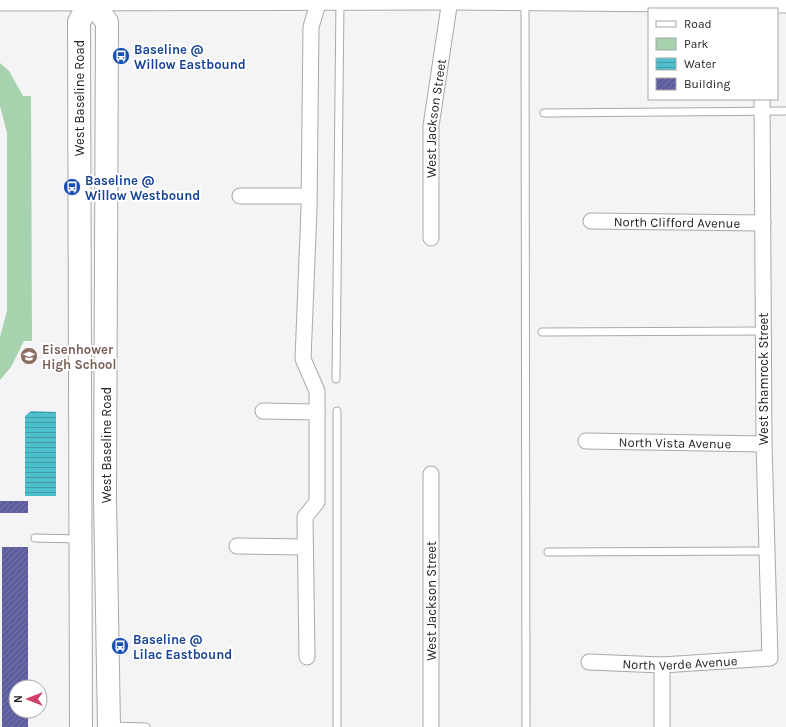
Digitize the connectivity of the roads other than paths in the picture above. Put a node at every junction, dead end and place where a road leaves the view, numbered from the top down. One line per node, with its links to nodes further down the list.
1 (91, 0): 2 (street); 8 (street); 29 (main road, West Baseline Road); 40 (main road, West Baseline Road)
2 (290, 0): 3 (street)
3 (319, 0): 4 (street); 15 (street)
4 (340, 0): 5 (street); 21 (lane)
5 (450, 0): 6 (street); 18 (street, West Jackson Street)
6 (526, 0): 7 (street); 43 (lane)
7 (621, 0): 10 (street)
8 (0, 1)
9 (786, 3): 10 (street)
10 (761, 6)
11 (762, 105): 12 (lane); 13 (lane); 17 (street, West Shamrock Street)
12 (786, 111)
13 (544, 113)
14 (240, 196): 15 (street)
15 (309, 196): 24 (street)
16 (591, 221): 17 (street, North Clifford Avenue)
17 (763, 223): 19 (street, West Shamrock Street)
18 (431, 238)
19 (763, 331): 20 (lane); 26 (street, West Shamrock Street)
20 (542, 332)
21 (336, 379)
22 (263, 411): 24 (street)
23 (337, 411): 41 (lane)
24 (317, 412): 31 (street)
25 (586, 441): 26 (street, North Vista Avenue)
26 (764, 444): 32 (street, West Shamrock Street)
27 (431, 474): 42 (street, West Jackson Street)
28 (35, 538): 29 (lane)
29 (80, 539): 39 (main road, West Baseline Road)
30 (237, 546): 31 (street)
31 (305, 547): 34 (street)
32 (767, 551): 33 (lane); 35 (street, West Shamrock Street)
33 (548, 552)
34 (307, 657)
35 (770, 658): 37 (street, North Verde Avenue)
36 (589, 662): 37 (street, North Verde Avenue)
37 (662, 665): 44 (street)
38 (146, 726): 40 (lane)
39 (81, 727)
40 (109, 727)
41 (337, 727)
42 (431, 727)
43 (526, 727)
44 (662, 727)

